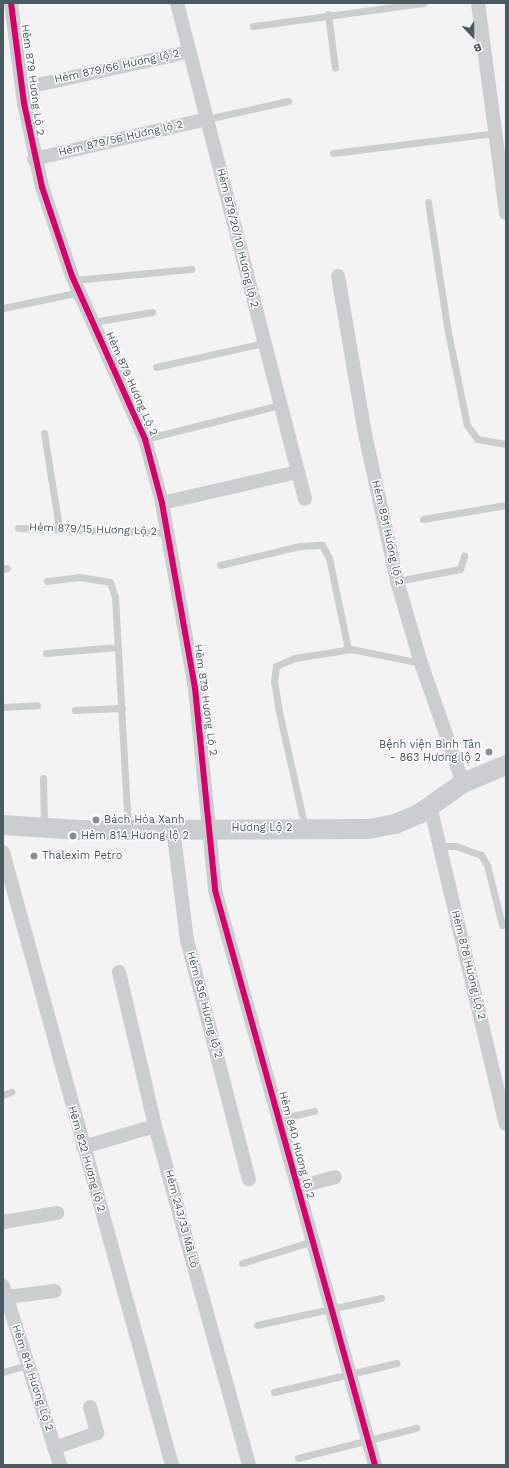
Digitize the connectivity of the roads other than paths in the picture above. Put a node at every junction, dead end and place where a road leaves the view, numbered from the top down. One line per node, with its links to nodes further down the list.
1 (11, 3): 9 (street, Hẻm 879 Hương Lộ 2)
2 (177, 3): 7 (street, Hẻm 879/20/10 Hương lộ 2)
3 (423, 3): 5 (lane)
4 (478, 3): 12 (street)
5 (328, 14): 6 (lane); 8 (lane)
6 (253, 26)
7 (188, 52): 9 (street, Hẻm 879/66 Hương lộ 2); 11 (street, Hẻm 879/20/10 Hương lộ 2)
8 (335, 68)
9 (23, 88): 14 (street, Hẻm 879 Hương Lộ 2)
10 (288, 101): 11 (lane)
11 (207, 119): 14 (street, Hẻm 879/56 Hương lộ 2); 23 (street, Hẻm 879/20/10 Hương lộ 2)
12 (495, 133): 13 (lane); 16 (street)
13 (333, 153)
14 (34, 159): 19 (street, Hẻm 879 Hương Lộ 2)
15 (428, 202): 28 (lane)
16 (506, 213)
17 (191, 269): 19 (lane)
18 (338, 276): 39 (street, Hẻm 891 Hương lộ 2)
19 (77, 286): 20 (lane); 22 (street, Hẻm 879 Hương Lộ 2)
20 (3, 308)
21 (152, 312): 22 (lane)
22 (93, 322): 27 (street, Hẻm 879 Hương Lộ 2)
23 (263, 343): 24 (lane); 25 (street, Hẻm 879/20/10 Hương lộ 2)
24 (156, 367)
25 (279, 405): 27 (lane); 29 (street, Hẻm 879/20/10 Hương lộ 2)
26 (44, 433): 35 (lane)
27 (145, 439): 31 (street, Hẻm 879 Hương Lộ 2)
28 (506, 444)
29 (297, 472): 30 (street, Hẻm 879/20/10 Hương lộ 2); 31 (street)
30 (305, 500)
31 (162, 503): 36 (street, Hẻm 879 Hương Lộ 2)
32 (506, 505): 33 (lane)
33 (423, 519)
34 (18, 528): 35 (lane, Hẻm 879/15 Hương Lộ 2)
35 (60, 528): 36 (lane, Hẻm 879/15 Hương Lộ 2)
36 (168, 533): 55 (street, Hẻm 879 Hương Lộ 2)
37 (464, 556): 39 (lane)
38 (220, 565): 42 (lane)
39 (397, 580): 44 (street, Hẻm 891 Hương lộ 2)
40 (47, 581): 41 (lane)
41 (118, 648): 43 (lane); 47 (lane)
42 (348, 649): 44 (lane); 56 (lane)
43 (46, 653)
44 (421, 663): 51 (street, Hẻm 891 Hương lộ 2)
45 (37, 705): 46 (lane)
46 (3, 707)
47 (122, 708): 48 (lane); 58 (lane)
48 (75, 710)
49 (506, 765): 51 (main road, Hương Lộ 2)
50 (43, 778): 57 (lane)
51 (463, 783): 52 (main road, Hương Lộ 2)
52 (430, 806): 56 (main road, Hương Lộ 2); 59 (street, Hẻm 878 Hương Lộ 2)
53 (3, 825): 57 (main road, Hương Lộ 2)
54 (173, 828): 55 (main road, Hương Lộ 2); 58 (main road, Hương Lộ 2); 71 (street, Hẻm 836 Hương lộ 2)
55 (208, 828): 56 (main road, Hương Lộ 2); 66 (street, Hẻm 840 Hương lộ 2)
56 (305, 828)
57 (44, 829): 58 (main road, Hương Lộ 2)
58 (128, 830)
59 (439, 846): 61 (lane); 67 (street, Hẻm 878 Hương Lộ 2)
60 (3, 852): 69 (street, Hẻm 822 Hương lộ 2)
61 (502, 925)
62 (119, 972): 68 (street, Hẻm 243/33 Mã Lò)
63 (11, 1092): 64 (lane)
64 (3, 1095)
65 (314, 1111): 66 (lane)
66 (279, 1119): 72 (street, Hẻm 840 Hương lộ 2)
67 (506, 1124)
68 (155, 1126): 69 (street); 94 (street, Hẻm 243/33 Mã Lò)
69 (83, 1147): 93 (street, Hẻm 822 Hương lộ 2)
70 (335, 1177): 72 (street)
71 (249, 1179)
72 (298, 1187): 75 (street, Hẻm 840 Hương lộ 2)
73 (57, 1213): 74 (street)
74 (3, 1222)
75 (313, 1241): 76 (lane); 80 (street, Hẻm 840 Hương lộ 2)
76 (242, 1263)
77 (55, 1291): 78 (street)
78 (5, 1292): 83 (street, Hẻm 814 Hương Lộ 2)
79 (381, 1298): 80 (lane)
80 (332, 1309): 81 (lane); 85 (street, Hẻm 840 Hương lộ 2)
81 (257, 1325)
82 (397, 1362): 85 (lane)
83 (27, 1365): 84 (lane); 90 (street, Hẻm 814 Hương Lộ 2)
84 (3, 1372)
85 (350, 1375): 86 (lane); 89 (street, Hẻm 840 Hương lộ 2)
86 (274, 1392)
87 (90, 1407): 90 (street)
88 (416, 1428): 89 (lane)
89 (368, 1441): 91 (lane); 95 (street, Hẻm 840 Hương lộ 2)
90 (54, 1448): 92 (street, Hẻm 814 Hương Lộ 2)
91 (298, 1458)
92 (60, 1465)
93 (172, 1465)
94 (249, 1465)
95 (375, 1465)

